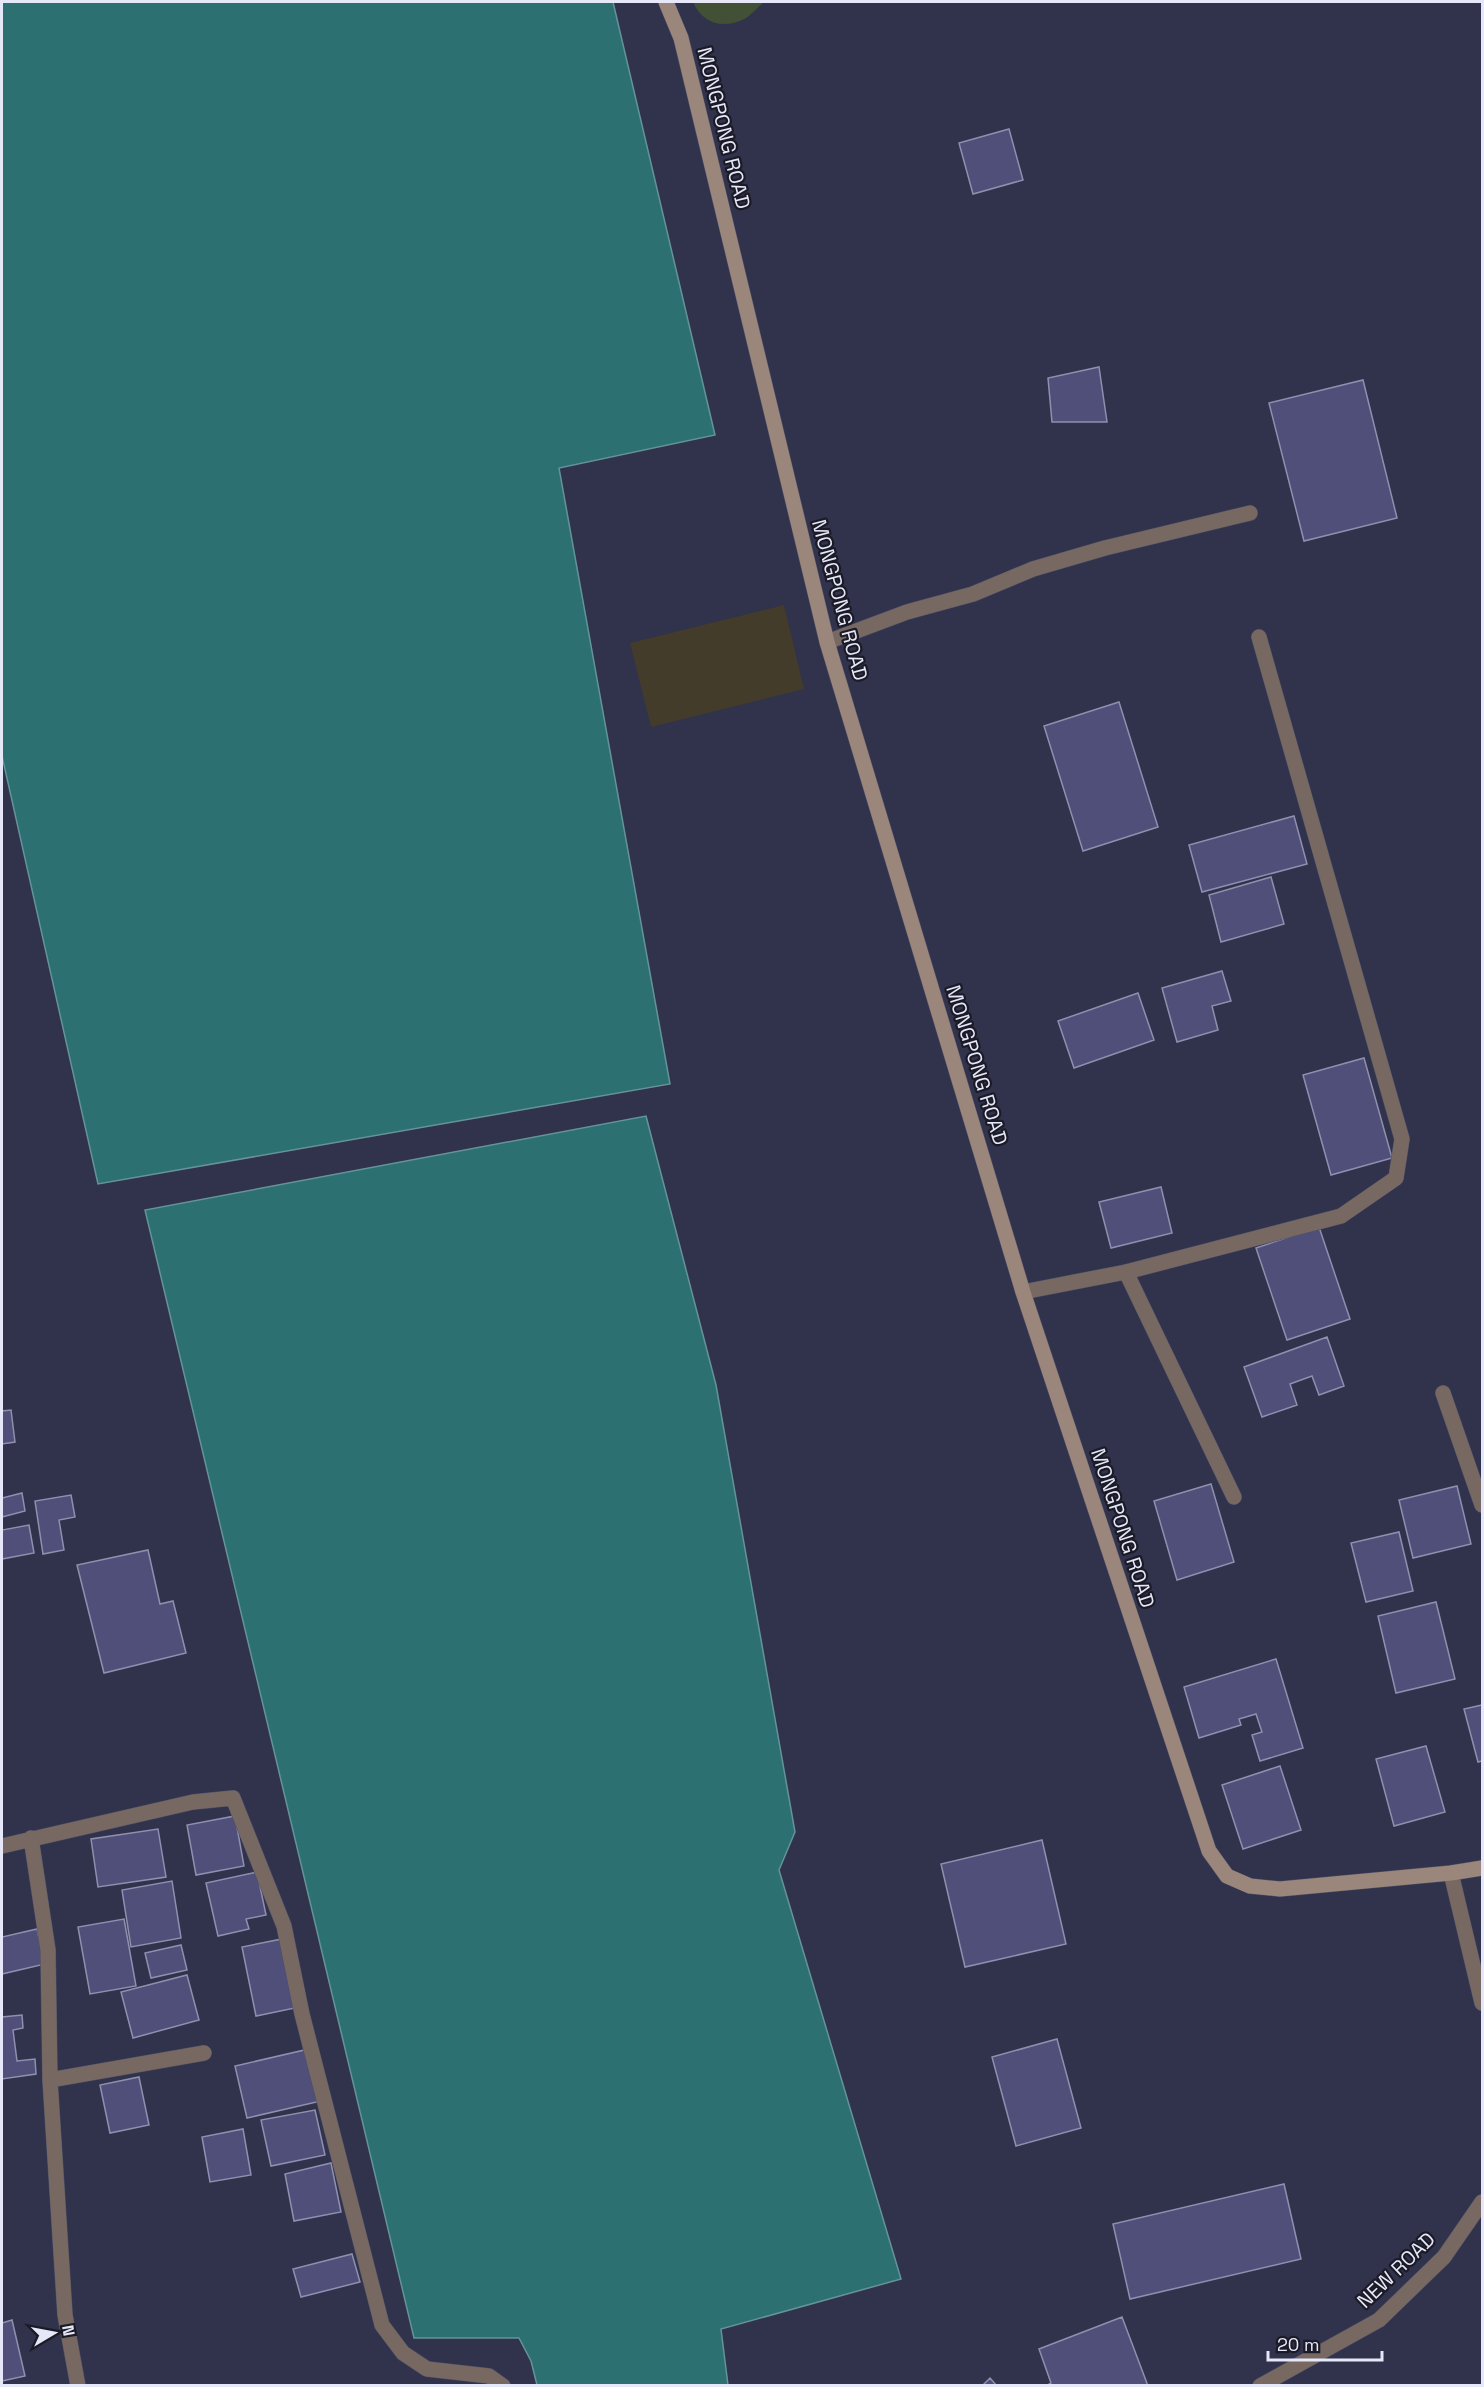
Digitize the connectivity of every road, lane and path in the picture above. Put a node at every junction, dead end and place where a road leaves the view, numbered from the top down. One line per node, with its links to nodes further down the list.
1 (666, 2): 4 (main road, MONGPONG ROAD)
2 (1250, 513): 4 (street)
3 (1259, 637): 5 (street)
4 (827, 642): 6 (main road, MONGPONG ROAD)
5 (1126, 1272): 6 (street); 8 (street)
6 (1023, 1292): 13 (main road, MONGPONG ROAD)
7 (1443, 1392): 9 (street)
8 (1234, 1497)
9 (1482, 1505)
10 (31, 1838): 11 (street); 16 (street); 19 (street)
11 (2, 1846)
12 (1482, 1868): 13 (main road, MONGPONG ROAD)
13 (1451, 1873): 14 (street)
14 (1482, 2003)
15 (204, 2053): 16 (street)
16 (50, 2079): 18 (street)
17 (1482, 2202): 20 (street, NEW ROAD)
18 (78, 2385)
19 (503, 2385)
20 (1260, 2385)

